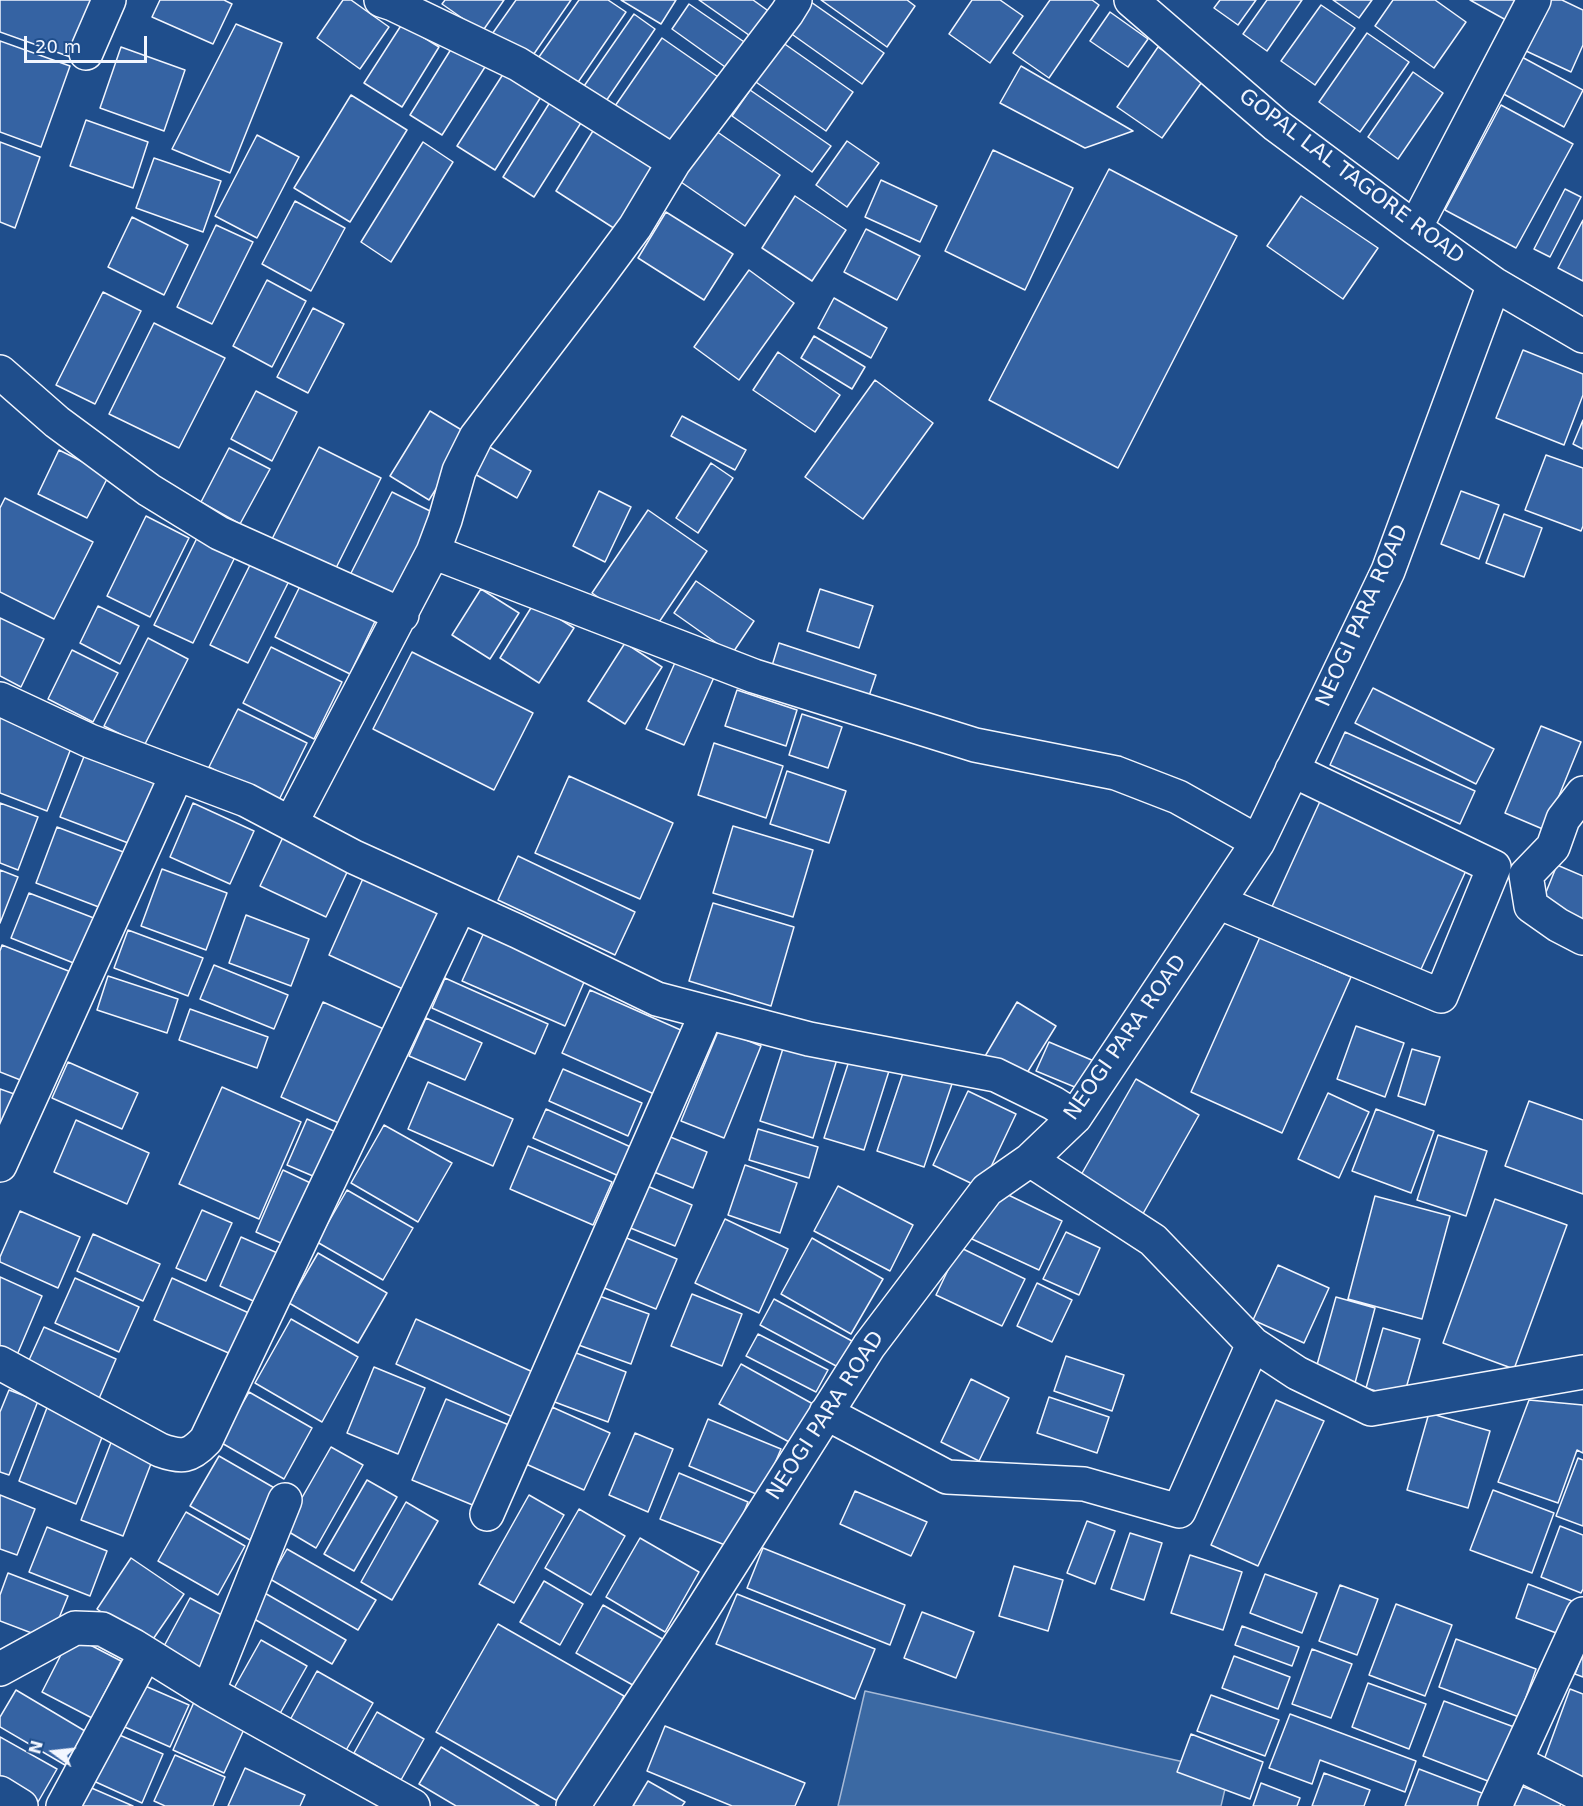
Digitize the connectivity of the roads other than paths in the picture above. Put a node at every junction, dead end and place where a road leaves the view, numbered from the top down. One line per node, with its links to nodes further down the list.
1 (109, 0): 6 (street)
2 (381, 0): 7 (street)
3 (795, 0): 7 (street)
4 (1131, 0): 8 (street, GOPAL LAL TAGORE ROAD)
5 (1534, 0): 8 (street)
6 (86, 53)
7 (674, 162): 12 (street)
8 (1415, 228): 9 (street, GOPAL LAL TAGORE ROAD)
9 (1494, 284): 10 (street, GOPAL LAL TAGORE ROAD); 15 (street, NEOGI PARA ROAD)
10 (1583, 336)
11 (0, 372): 13 (street)
12 (434, 552): 13 (street); 19 (street)
13 (402, 615): 18 (street)
14 (0, 699): 16 (street)
15 (1292, 770): 19 (street, NEOGI PARA ROAD); 20 (street)
16 (177, 774): 18 (street); 26 (street)
17 (1583, 793): 22 (street)
18 (291, 823): 21 (street)
19 (1258, 842): 20 (street, NEOGI PARA ROAD)
20 (1218, 902): 24 (street, NEOGI PARA ROAD)
21 (460, 905): 23 (street); 28 (street)
22 (1583, 938)
23 (707, 1012): 24 (street); 32 (street)
24 (1075, 1117): 25 (street, NEOGI PARA ROAD)
25 (1030, 1160): 27 (street); 30 (street, NEOGI PARA ROAD)
26 (0, 1165)
27 (1253, 1344): 29 (street); 30 (street)
28 (0, 1362)
29 (1583, 1372)
30 (826, 1413): 43 (street, NEOGI PARA ROAD)
31 (285, 1500): 36 (street)
32 (487, 1514)
33 (1583, 1614): 37 (street)
34 (145, 1654): 35 (street); 36 (street); 41 (street)
35 (0, 1669)
36 (208, 1692): 42 (street)
37 (1516, 1762): 39 (street); 44 (street)
38 (0, 1793): 40 (street)
39 (1583, 1796)
40 (21, 1806)
41 (63, 1806)
42 (413, 1806)
43 (573, 1806)
44 (1495, 1806)

